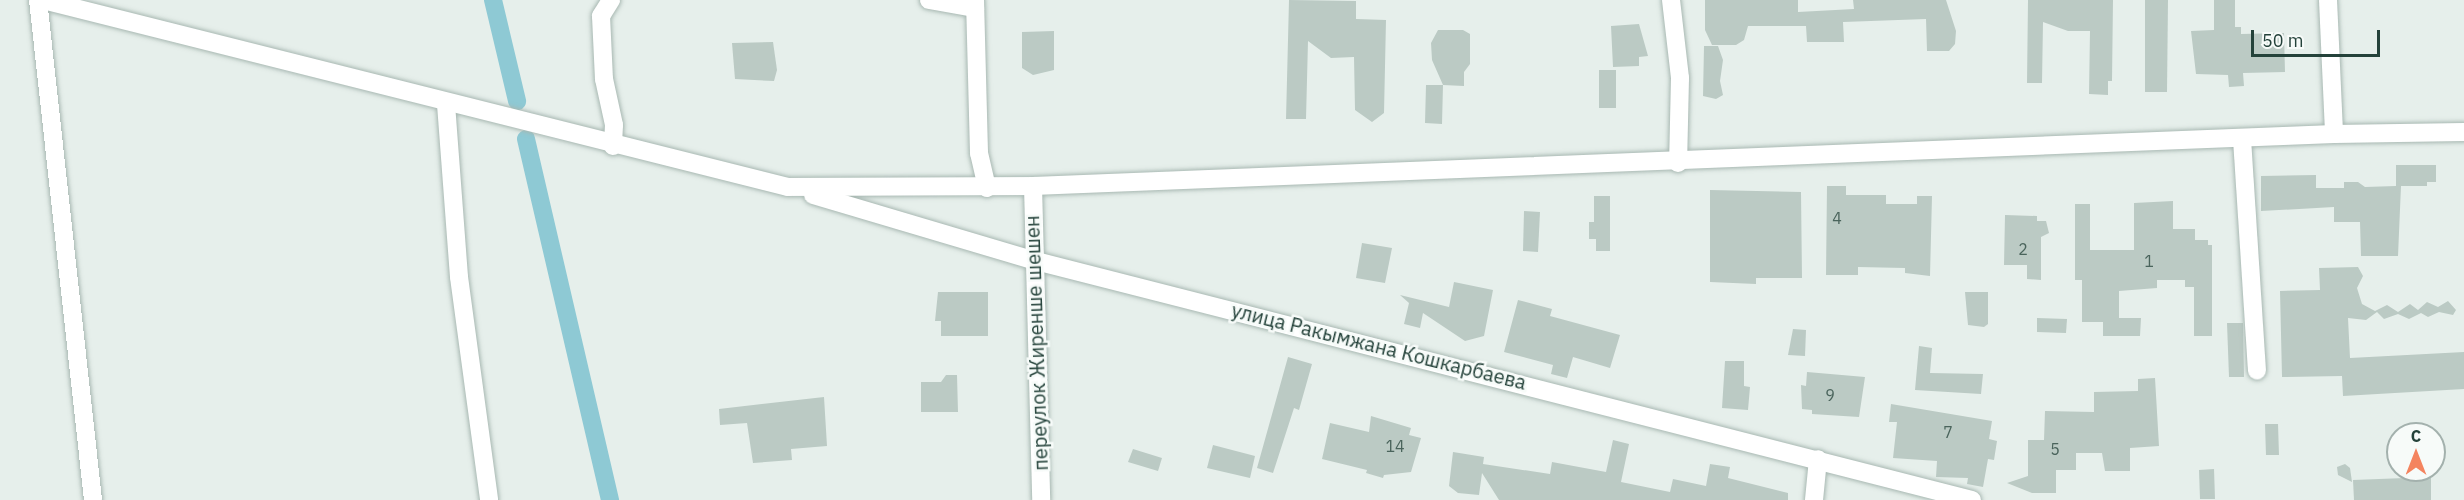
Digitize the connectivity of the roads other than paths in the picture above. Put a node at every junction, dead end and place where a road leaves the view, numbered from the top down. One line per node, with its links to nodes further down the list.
1 (40, 0): 7 (street); 19 (street)
2 (611, 0): 11 (street)
3 (929, 0): 6 (street)
4 (1671, 0): 12 (street)
5 (2328, 0): 9 (street)
6 (975, 4): 15 (street)
7 (446, 104): 11 (street); 20 (street)
8 (2464, 132): 9 (street)
9 (2334, 134): 10 (street)
10 (2242, 139): 12 (street); 17 (street)
11 (613, 146): 14 (street)
12 (1678, 162): 13 (street)
13 (1033, 186): 15 (street); 16 (street, переулок Жиренше шешен)
14 (788, 187): 15 (street); 16 (street, улица Ракымжана Кошкарбаева)
15 (987, 188)
16 (1032, 260): 18 (street, улица Ракымжана Кошкарбаева); 21 (street, переулок Жиренше шешен)
17 (2257, 371)
18 (1818, 459): 22 (street); 23 (street, улица Ракымжана Кошкарбаева)
19 (93, 500)
20 (489, 500)
21 (1041, 500)
22 (1814, 500)
23 (1972, 500)

